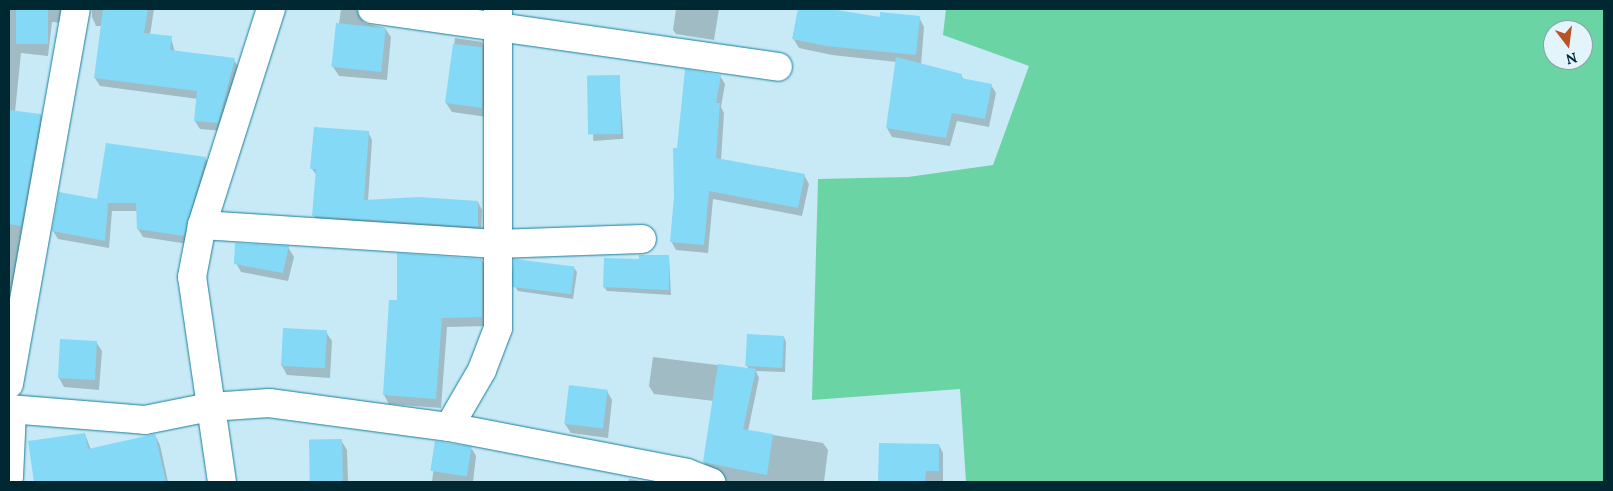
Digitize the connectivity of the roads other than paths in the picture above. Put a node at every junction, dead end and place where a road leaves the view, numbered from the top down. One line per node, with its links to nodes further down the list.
1 (76, 9): 9 (street)
2 (271, 9): 6 (street)
3 (372, 9): 4 (street)
4 (497, 18): 5 (street); 8 (street)
5 (778, 67)
6 (202, 225): 8 (street); 10 (street)
7 (642, 238): 8 (street)
8 (496, 244): 11 (street)
9 (10, 401): 10 (street); 12 (street)
10 (210, 408): 11 (street); 13 (street)
11 (449, 427): 14 (street)
12 (9, 477)
13 (222, 482)
14 (711, 482)

